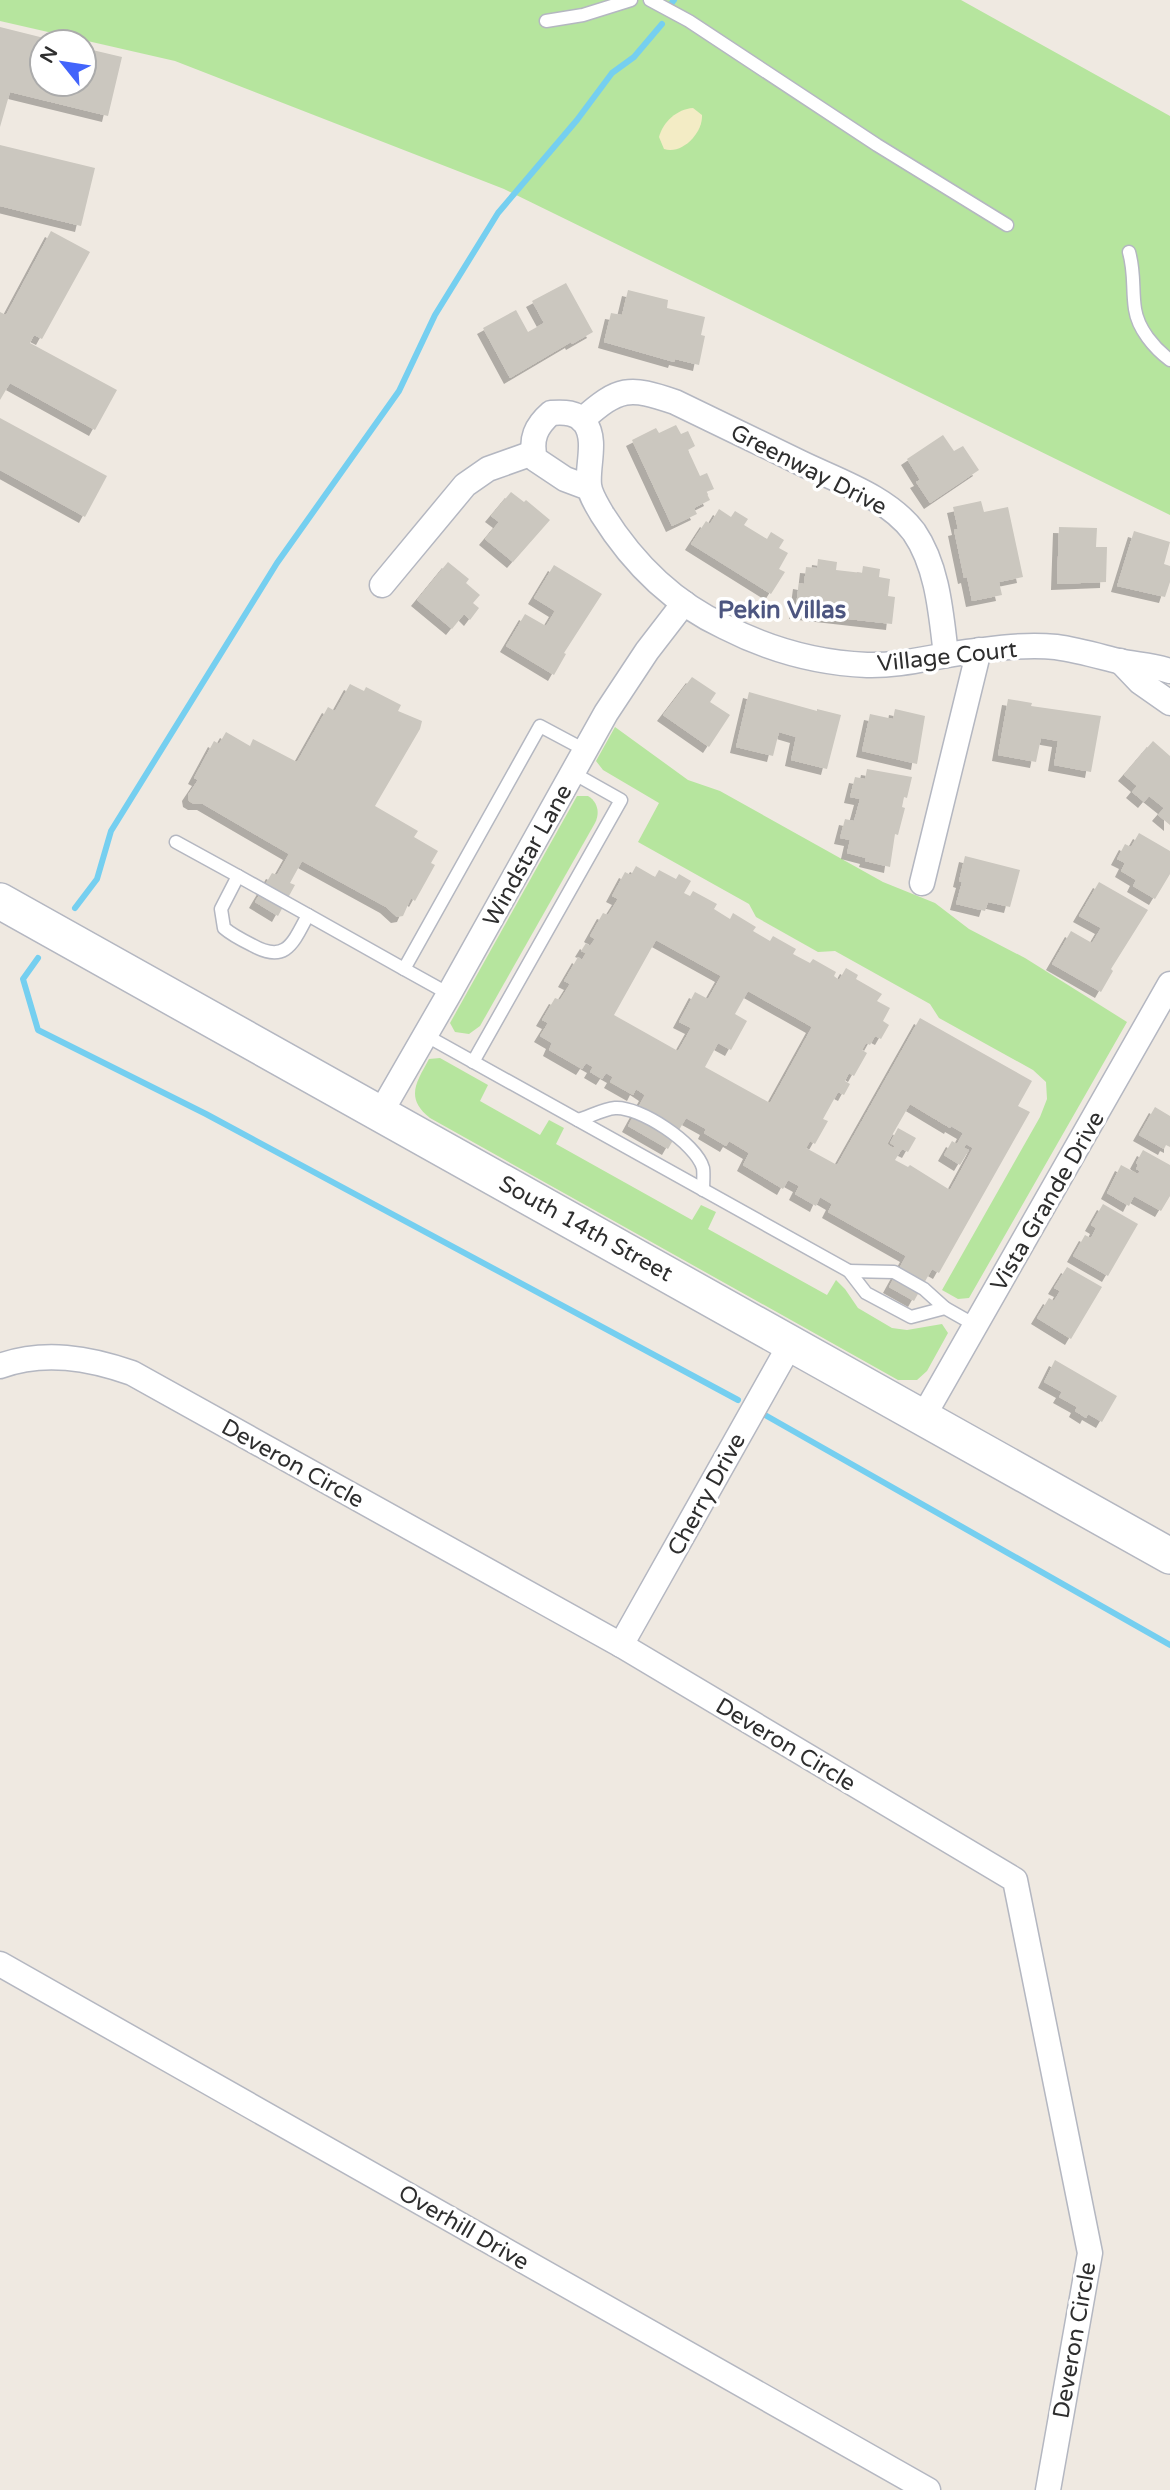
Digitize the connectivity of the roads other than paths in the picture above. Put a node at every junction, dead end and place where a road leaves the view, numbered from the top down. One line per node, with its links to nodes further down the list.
1 (631, 0): 3 (lane)
2 (653, 0): 4 (lane)
3 (546, 21)
4 (1007, 225)
5 (1129, 252): 6 (lane)
6 (1170, 360)
7 (582, 420): 8 (street); 9 (street, Village Court); 13 (street, Greenway Drive)
8 (533, 453): 9 (street); 10 (street)
9 (589, 488): 11 (street, Village Court)
10 (382, 585)
11 (684, 603): 13 (street, Village Court); 17 (street, Windstar Lane)
12 (979, 650): 13 (street, Village Court); 14 (street, Village Court); 21 (street)
13 (946, 656)
14 (1120, 661): 15 (street, Village Court); 16 (street, Village Court)
15 (1170, 671)
16 (1170, 703)
17 (586, 750): 18 (street, Windstar Lane); 24 (lane)
18 (573, 773): 26 (street, Windstar Lane); 28 (lane)
19 (176, 842): 20 (lane)
20 (238, 876): 23 (lane); 23 (lane)
21 (922, 883)
22 (0, 901): 29 (main road, South 14th Street)
23 (307, 915): 24 (lane)
24 (404, 969): 26 (lane)
25 (1170, 984): 34 (street, Vista Grande Drive)
26 (449, 995): 27 (street, Windstar Lane)
27 (425, 1035): 28 (lane); 29 (street, Windstar Lane)
28 (473, 1062): 30 (lane)
29 (381, 1112): 35 (main road, South 14th Street)
30 (579, 1121): 31 (lane); 31 (lane)
31 (703, 1190): 32 (lane)
32 (849, 1270): 33 (lane); 33 (lane)
33 (945, 1308): 34 (lane)
34 (975, 1325): 37 (street, Vista Grande Drive)
35 (790, 1343): 37 (main road, South 14th Street); 39 (street, Cherry Drive)
36 (0, 1366): 39 (street, Deveron Circle)
37 (923, 1418): 38 (main road, South 14th Street)
38 (1170, 1556)
39 (621, 1645): 42 (street, Deveron Circle)
40 (0, 1964): 41 (street, Overhill Drive)
41 (928, 2490)
42 (1048, 2490)

